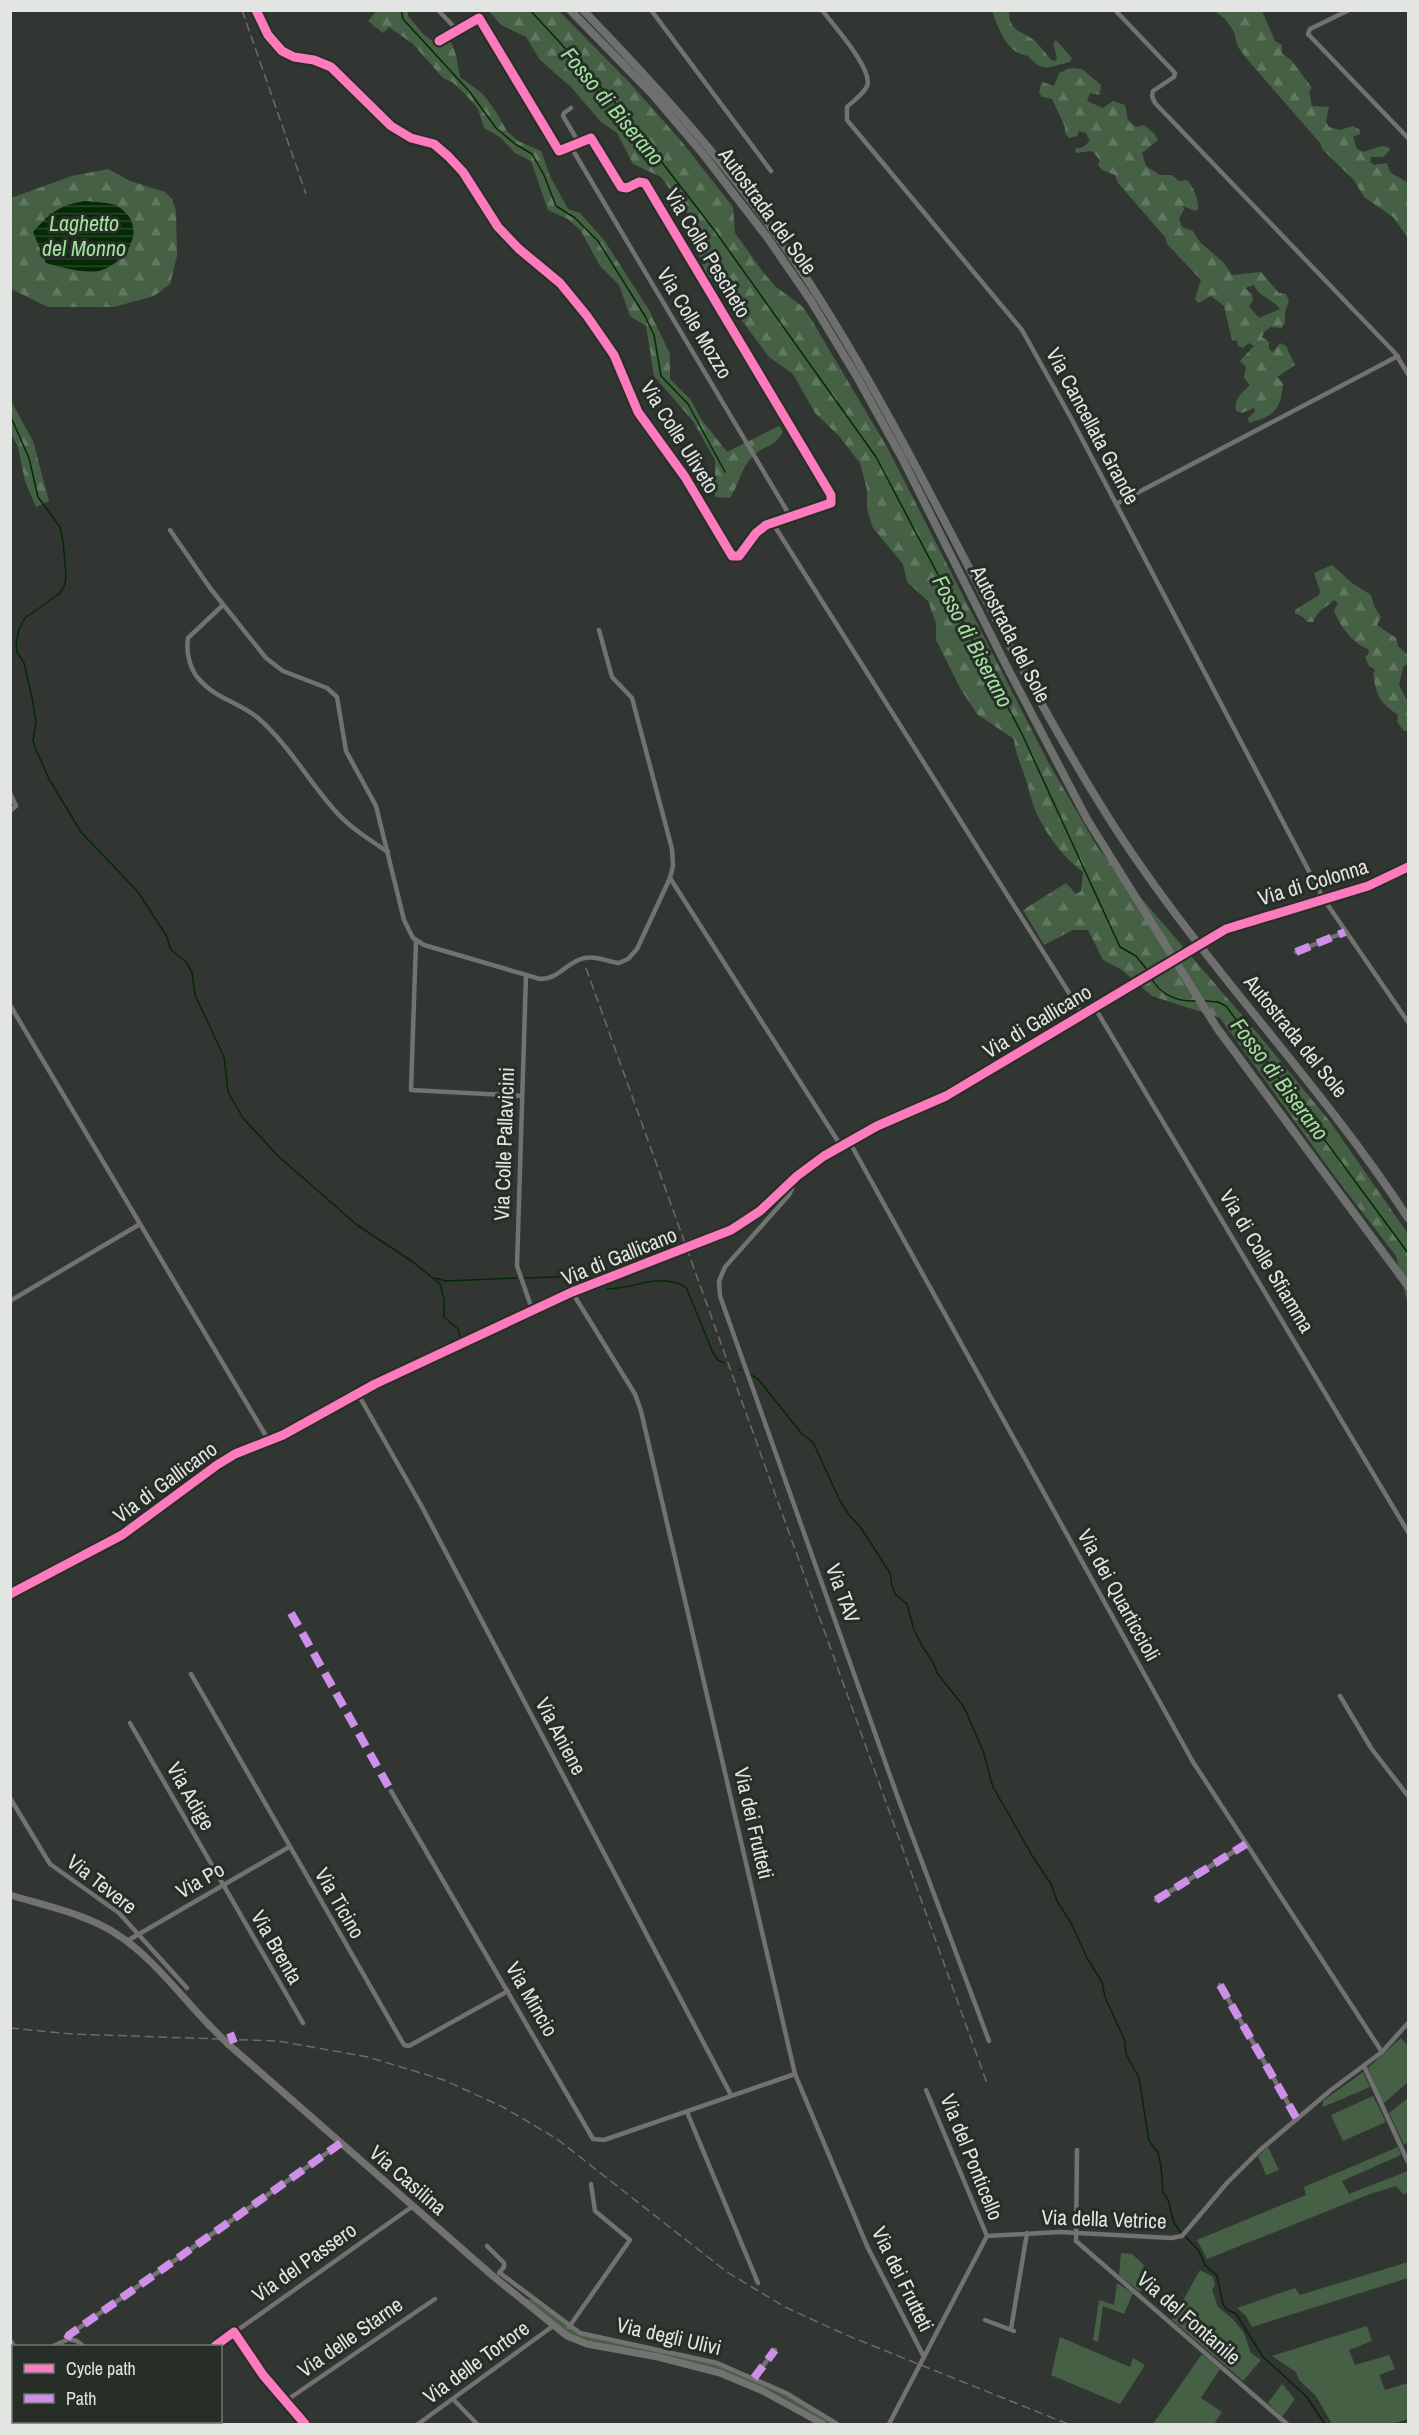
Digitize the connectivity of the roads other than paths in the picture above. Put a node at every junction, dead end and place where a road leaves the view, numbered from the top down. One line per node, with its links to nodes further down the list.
1 (256, 10): 20 (street, Via Colle Uliveto)
2 (438, 10): 9 (street)
3 (570, 10): 45 (highway, Autostrada del Sole)
4 (583, 10): 43 (highway, Autostrada del Sole)
5 (651, 10): 15 (street)
6 (822, 10): 18 (street, Via Cancellata Grande)
7 (1115, 10): 16 (street)
8 (1349, 10): 12 (street)
9 (457, 30): 10 (street); 14 (street)
10 (439, 41)
11 (571, 108): 13 (street)
12 (1408, 138)
13 (579, 143): 14 (street); 19 (street, Via Colle Pescheto)
14 (571, 147): 19 (street, Via Colle Mozzo)
15 (771, 171)
16 (1398, 356): 17 (street); 18 (street)
17 (1408, 374)
18 (1116, 504): 29 (street, Via Cancellata Grande)
19 (790, 516): 20 (street, Via Colle Pescheto)
20 (772, 522): 37 (street)
21 (170, 530): 22 (street)
22 (223, 605): 26 (street); 26 (street)
23 (599, 630): 28 (street)
24 (10, 793): 25 (street)
25 (10, 811)
26 (388, 852): 32 (street)
27 (1408, 867): 29 (street, Via di Colonna)
28 (670, 878): 34 (street); 41 (street)
29 (1323, 898): 30 (street, Via di Colonna); 31 (street, Via Cancellata Grande)
30 (1227, 928): 36 (street, Via di Gallicano, bridge)
31 (1345, 932): 33 (street); 38 (street, Via Cancellata Grande)
32 (416, 941): 34 (street); 39 (street)
33 (1296, 952)
34 (526, 975): 39 (street, Via Colle Pallavicini)
35 (10, 1005): 44 (street)
36 (1095, 1008): 37 (street, Via di Gallicano); 51 (street, Via di Colle Sfiamma)
37 (1083, 1015): 40 (street, Via di Gallicano)
38 (1408, 1022)
39 (522, 1096): 48 (street, Via Colle Pallavicini)
40 (849, 1141): 41 (street, Via di Gallicano); 59 (street, Via dei Quarticcioli)
41 (841, 1146): 42 (street, Via di Gallicano)
42 (798, 1175): 46 (street, Via di Gallicano, bridge); 71 (street, Via TAV)
43 (1408, 1218)
44 (140, 1224): 47 (street); 50 (street)
45 (1408, 1286)
46 (572, 1292): 48 (street, Via di Gallicano); 74 (street, Via dei Frutteti)
47 (10, 1301)
48 (533, 1312): 49 (street, Via di Gallicano)
49 (357, 1394): 50 (street, Via di Gallicano); 76 (street, Via Aniene)
50 (269, 1441): 52 (street, Via di Gallicano)
51 (1408, 1532)
52 (10, 1594)
53 (191, 1674): 60 (street, Via Ticino)
54 (1340, 1696): 57 (street)
55 (130, 1723): 61 (street, Via Adige)
56 (391, 1791): 68 (street, Via Mincio)
57 (1408, 1796)
58 (10, 1798): 64 (street, Via Tevere)
59 (1246, 1844): 63 (street); 72 (street, Via dei Quarticcioli)
60 (289, 1847): 61 (street, Via Po); 68 (street, Via Ticino)
61 (223, 1886): 64 (street, Via Po); 69 (street, Via Brenta)
62 (10, 1895): 65 (main road, Via Casilina)
63 (1156, 1900)
64 (137, 1935): 65 (street, Via Po); 67 (street, Via Tevere)
65 (127, 1941): 79 (main road, Via Casilina, bridge)
66 (1220, 1985): 78 (street)
67 (186, 1988)
68 (508, 1992): 77 (street, Via Mincio)
69 (303, 2023)
70 (1408, 2023): 72 (street, Via della Vetrice)
71 (989, 2041)
72 (1382, 2052): 73 (street, Via della Vetrice)
73 (1364, 2066): 78 (street, Via della Vetrice); 81 (street)
74 (795, 2074): 76 (street, Via Mincio); 100 (street, Via dei Frutteti)
75 (926, 2090): 86 (street, Via del Ponticello)
76 (731, 2095): 77 (street, Via Mincio)
77 (687, 2112): 89 (street)
78 (1297, 2119): 85 (street, Via della Vetrice)
79 (341, 2143): 83 (main road, Via Casilina); 95 (street)
80 (1077, 2150): 85 (street)
81 (1408, 2162)
82 (591, 2184): 93 (street)
83 (413, 2206): 88 (main road, Via Casilina); 94 (street, Via del Passero)
84 (1027, 2233): 85 (street, Via della Vetrice); 86 (street, Via della Vetrice); 91 (street)
85 (1075, 2233): 110 (street, Via del Fontanile)
86 (987, 2236): 100 (street)
87 (487, 2246): 88 (street)
88 (497, 2275): 92 (main road, Via Casilina); 93 (street, Via degli Ulivi)
89 (758, 2283)
90 (435, 2299): 103 (street, Via delle Starne)
91 (985, 2320)
92 (553, 2326): 102 (street, Via delle Tortore); 107 (main road, Via Casilina)
93 (569, 2326): 101 (street, Via degli Ulivi)
94 (234, 2332): 98 (street, Via del Passero); 103 (street)
95 (67, 2339): 96 (street); 97 (street)
96 (55, 2345)
97 (82, 2345)
98 (216, 2345)
99 (775, 2350): 101 (street)
100 (924, 2357): 109 (street)
101 (754, 2378): 108 (street, Via degli Ulivi)
102 (453, 2399): 105 (street, Via delle Tortore); 106 (street)
103 (284, 2402): 104 (street)
104 (305, 2424)
105 (417, 2424)
106 (477, 2424)
107 (823, 2424)
108 (837, 2424)
109 (889, 2424)
110 (1287, 2424)

